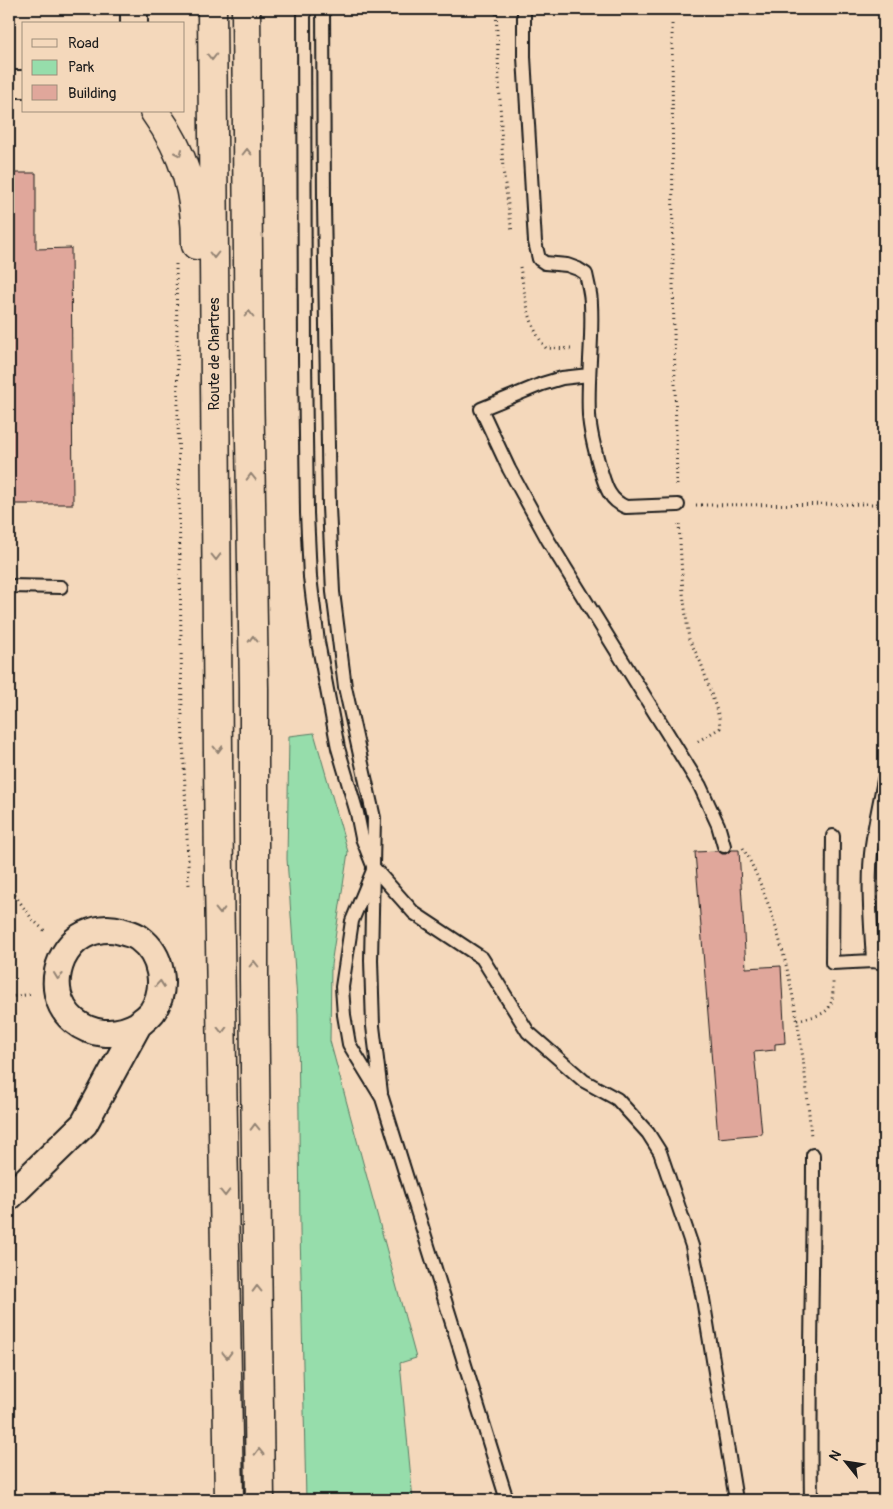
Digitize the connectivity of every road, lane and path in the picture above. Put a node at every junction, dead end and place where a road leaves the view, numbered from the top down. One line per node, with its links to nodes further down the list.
1 (134, 9): 8 (street)
2 (212, 9): 16 (main road, Route de Chartres, one-way to 16)
3 (246, 9): 36 (main road, one-way to 3)
4 (304, 9): 24 (lane)
5 (323, 9): 24 (lane)
6 (524, 9): 13 (lane)
7 (672, 9): 15 (path)
8 (134, 22)
9 (9, 84): 10 (street)
10 (22, 84)
11 (155, 112): 16 (main road, one-way to 16)
12 (176, 264): 26 (path)
13 (588, 374): 15 (lane); 19 (lane)
14 (884, 504): 15 (path)
15 (678, 505): 19 (path)
16 (216, 525): 35 (main road, Route de Chartres, one-way to 35)
17 (9, 586): 18 (lane)
18 (61, 587)
19 (679, 751): 21 (lane)
20 (884, 780): 28 (lane)
21 (718, 824): 23 (lane); 30 (path)
22 (833, 836): 29 (lane)
23 (724, 846)
24 (374, 868): 32 (lane); 32 (lane); 38 (lane)
25 (9, 887): 27 (path)
26 (189, 888)
27 (66, 951): 31 (street, one-way to 31); 31 (street, one-way to 27)
28 (879, 962): 29 (lane)
29 (832, 963): 30 (path)
30 (797, 1020): 33 (path)
31 (138, 1026): 34 (street)
32 (382, 1098): 37 (lane)
33 (813, 1155): 39 (lane)
34 (9, 1198)
35 (229, 1500)
36 (260, 1500)
37 (507, 1500)
38 (736, 1500)
39 (811, 1500)

